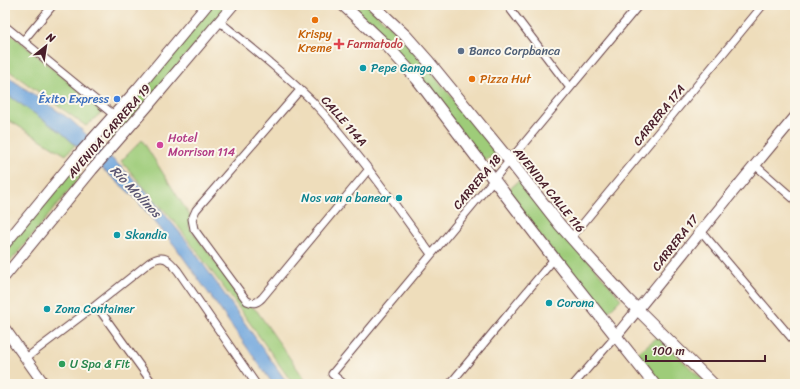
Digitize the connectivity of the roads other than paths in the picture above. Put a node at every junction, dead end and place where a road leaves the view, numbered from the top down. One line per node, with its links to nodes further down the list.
1 (53, 5): 11 (street)
2 (207, 5): 14 (main road, AVENIDA CARRERA 19)
3 (233, 5): 9 (main road, AVENIDA CARRERA 19)
4 (343, 5): 19 (main road)
5 (373, 5): 16 (main road, AVENIDA CALLE 116)
6 (506, 5): 12 (street)
7 (763, 5): 22 (street, CARRERA 17A)
8 (635, 7): 12 (street, CARRERA 18)
9 (220, 22): 13 (street, CALLE 114A); 26 (main road, AVENIDA CARRERA 19)
10 (5, 26): 11 (street)
11 (23, 41): 14 (street)
12 (570, 88): 16 (street, CARRERA 18)
13 (300, 90): 18 (street, CALLE 114A); 18 (street)
14 (114, 115): 23 (main road, AVENIDA CARRERA 19)
15 (795, 117): 17 (main road, CARRERA 17)
16 (510, 161): 19 (street, CARRERA 18); 22 (main road, AVENIDA CALLE 116)
17 (755, 164): 20 (street); 21 (main road, CARRERA 17)
18 (369, 169): 24 (street, CALLE 114A)
19 (494, 180): 24 (street, CARRERA 18); 25 (main road)
20 (795, 200)
21 (701, 231): 28 (main road, CARRERA 17); 31 (street)
22 (571, 238): 28 (main road, AVENIDA CALLE 116)
23 (5, 244)
24 (431, 254): 36 (street, CARRERA 18)
25 (554, 259): 30 (main road); 37 (street)
26 (5, 276)
27 (96, 305): 32 (street); 34 (street); 35 (street)
28 (638, 309): 30 (main road, CARRERA 17); 40 (main road, AVENIDA CALLE 116)
29 (5, 329): 32 (main road)
30 (616, 336): 38 (street, CARRERA 17); 39 (main road)
31 (795, 342)
32 (26, 358): 33 (main road)
33 (44, 384)
34 (153, 384)
35 (256, 384)
36 (344, 384)
37 (450, 384)
38 (574, 384)
39 (654, 384)
40 (713, 384)

